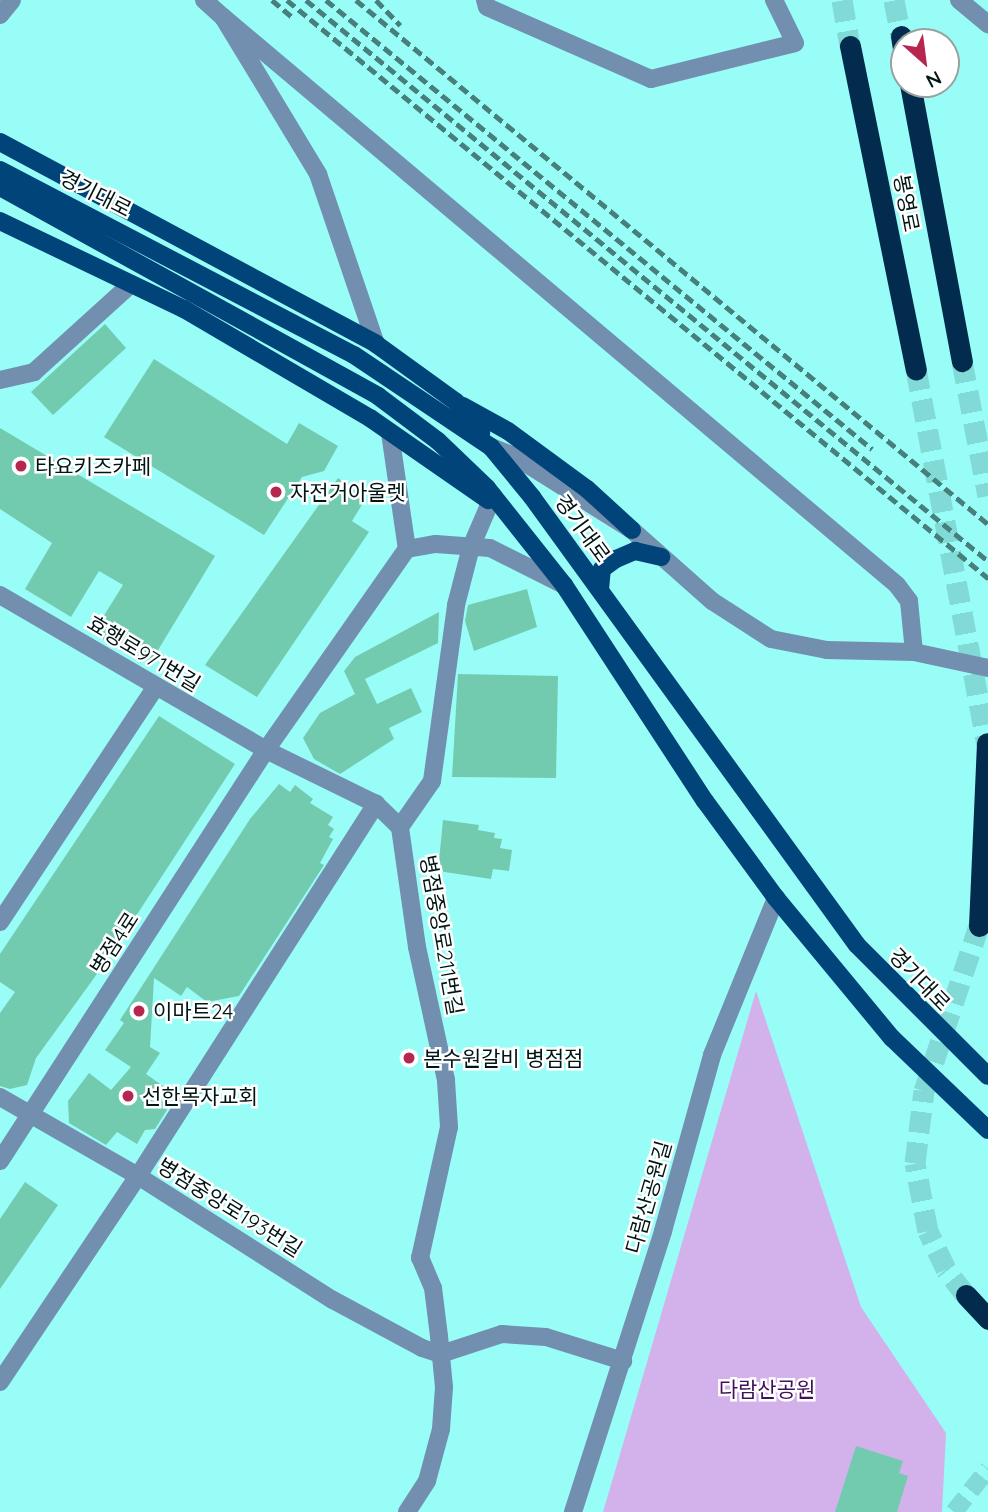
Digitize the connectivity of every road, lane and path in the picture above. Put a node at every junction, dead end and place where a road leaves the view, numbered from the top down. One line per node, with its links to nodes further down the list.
1 (12, 0): 6 (street)
2 (204, 0): 7 (street)
3 (485, 0): 4 (street)
4 (774, 0)
5 (959, 0): 8 (street)
6 (0, 15)
7 (223, 17): 16 (street); 31 (street)
8 (988, 24)
9 (850, 47): 18 (highway, 봉영로)
10 (913, 98): 17 (highway, 봉영로)
11 (0, 142): 16 (main road)
12 (0, 170): 22 (main road, 경기대로)
13 (0, 187): 23 (main road, 경기대로)
14 (0, 221): 15 (main road, 경기대로)
15 (131, 284): 19 (street); 21 (main road, 경기대로)
16 (376, 344): 20 (main road)
17 (962, 361)
18 (916, 369)
19 (0, 380)
20 (456, 402): 22 (main road); 24 (main road)
21 (390, 433): 23 (main road, 경기대로); 26 (street)
22 (491, 447): 24 (street); 29 (main road, 경기대로)
23 (497, 503): 25 (street); 28 (main road, 경기대로)
24 (632, 530): 27 (street)
25 (471, 547): 26 (street); 28 (street); 37 (street)
26 (407, 549): 35 (street, 병점4로)
27 (661, 557): 29 (main road); 31 (street)
28 (564, 586): 38 (main road, 경기대로)
29 (600, 590): 41 (main road, 경기대로)
30 (0, 595): 33 (street, 효행로971번길)
31 (914, 652): 32 (street)
32 (988, 668)
33 (155, 688): 35 (street, 효행로971번길); 39 (street)
34 (988, 744): 40 (highway)
35 (266, 750): 36 (street); 43 (street, 병점4로)
36 (376, 804): 37 (street); 46 (street)
37 (400, 827): 49 (street, 병점중앙로211번길)
38 (776, 898): 44 (main road, 경기대로); 50 (street, 다람산공원길)
39 (0, 922)
40 (979, 926)
41 (988, 1076)
42 (0, 1097): 43 (street)
43 (29, 1116): 45 (street, 병점4로); 46 (street)
44 (988, 1130)
45 (0, 1161)
46 (138, 1176): 49 (street, 병점중앙로193번길); 51 (street, 병점중앙로193번길)
47 (966, 1295): 48 (highway)
48 (988, 1319)
49 (441, 1354): 50 (street); 52 (street, 병점중앙로211번길)
50 (623, 1360): 53 (street, 다람산공원길)
51 (0, 1382)
52 (407, 1512)
53 (573, 1512)

